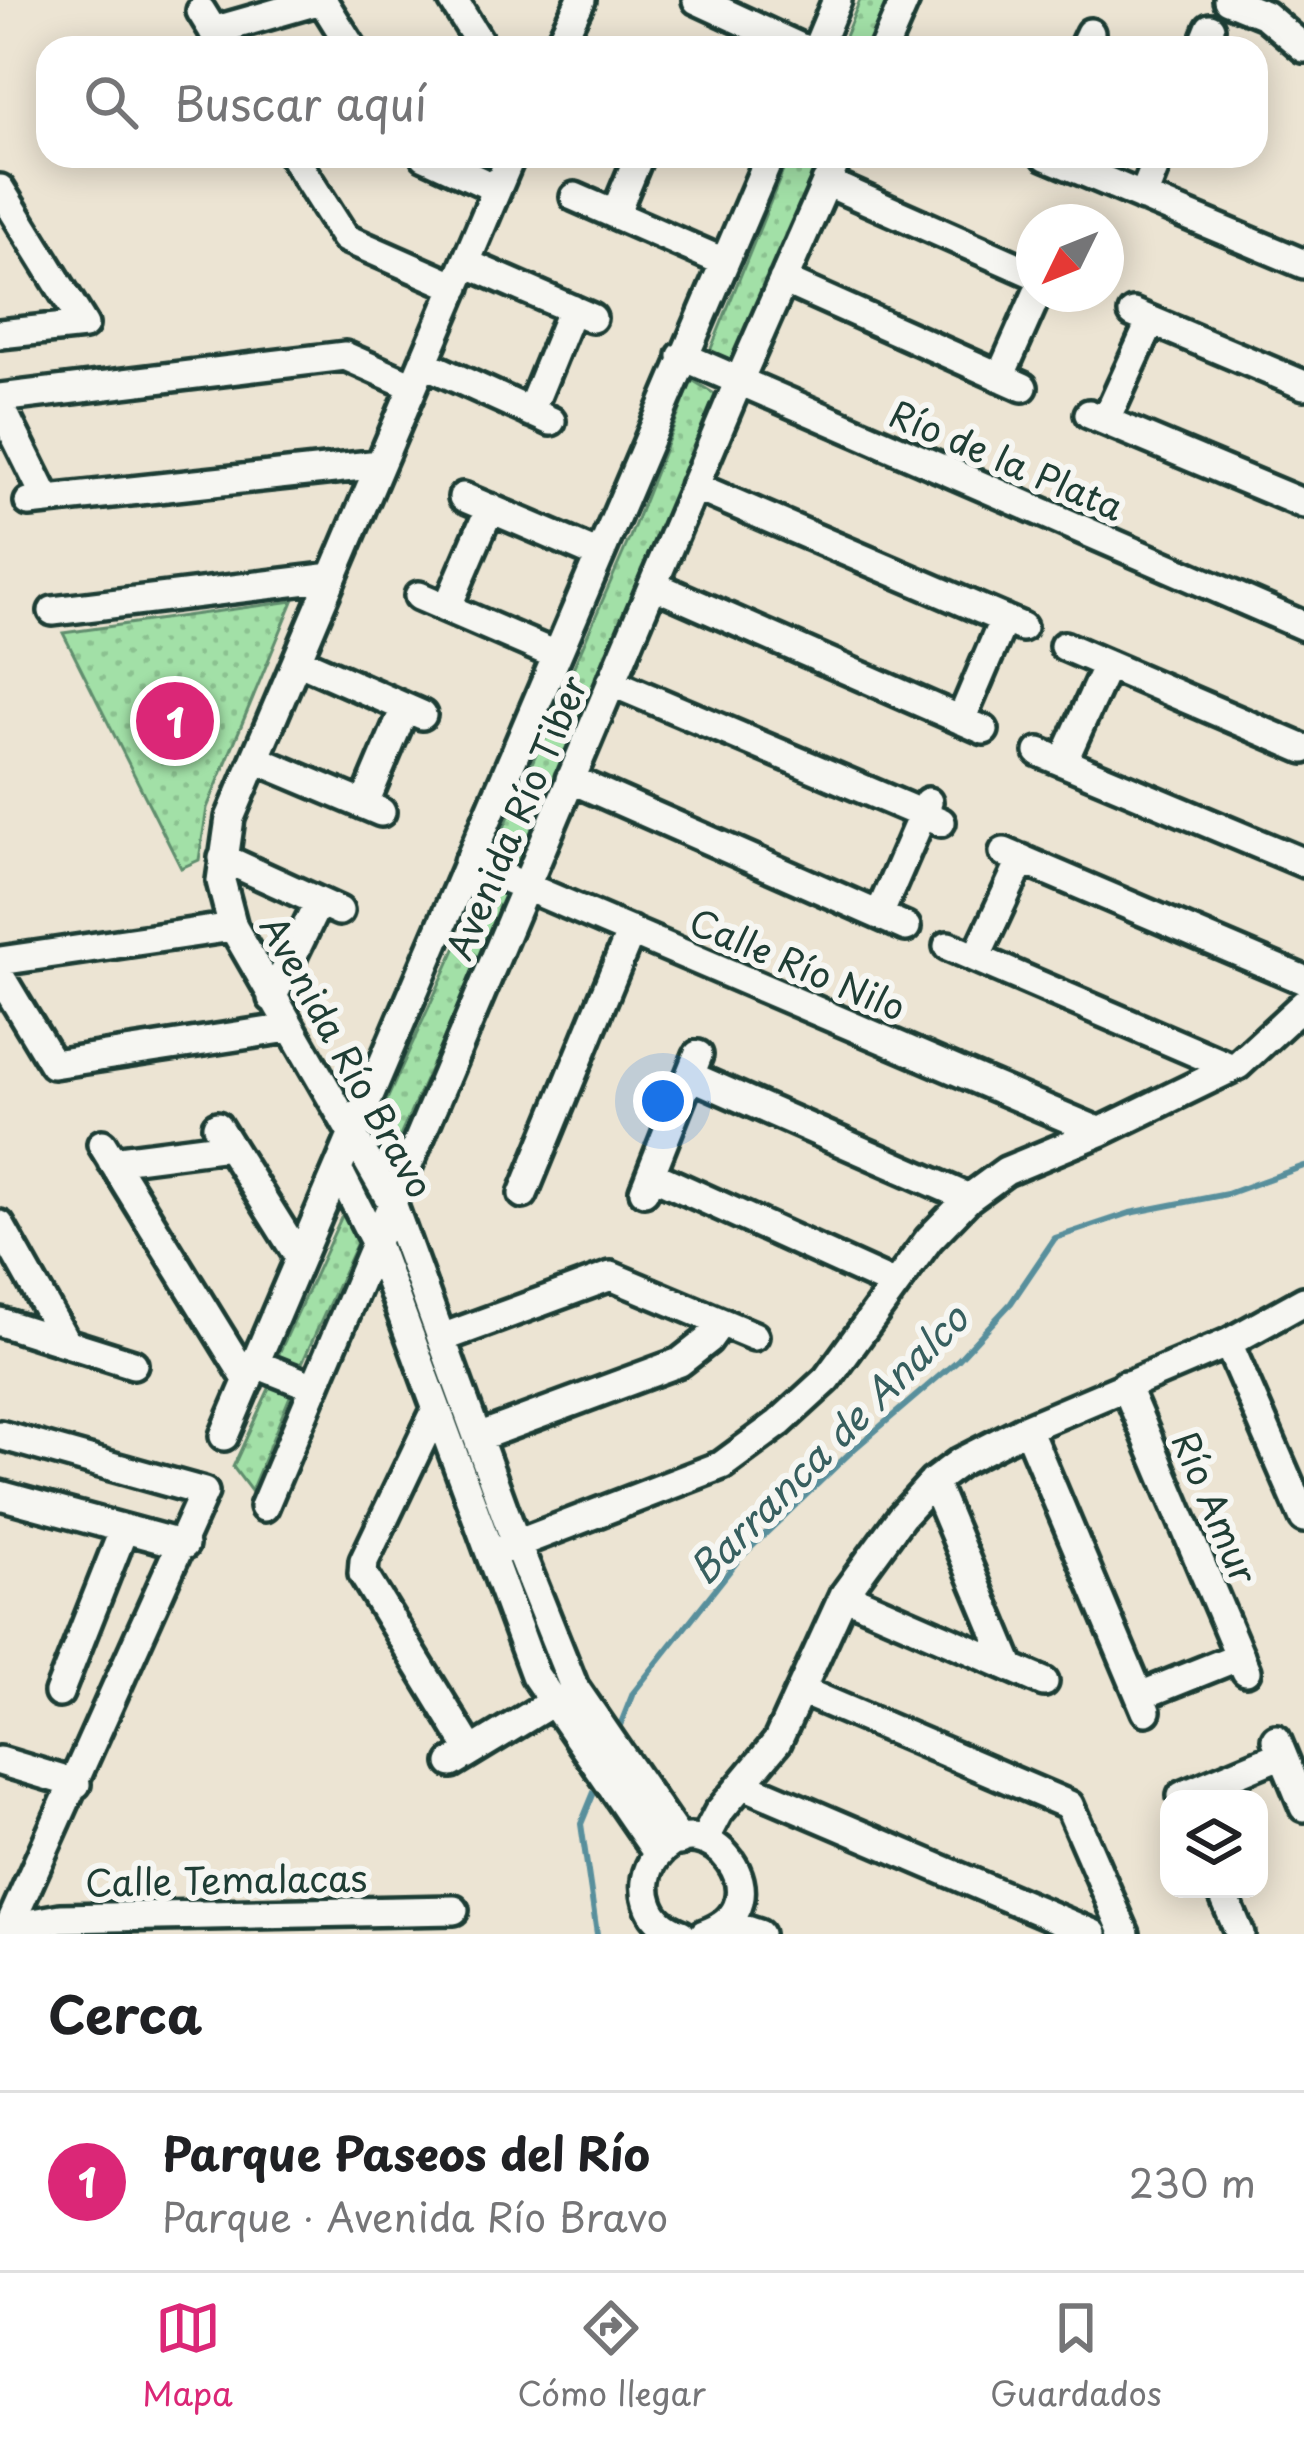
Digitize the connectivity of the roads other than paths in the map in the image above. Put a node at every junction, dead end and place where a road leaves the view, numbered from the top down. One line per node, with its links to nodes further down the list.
1 (322, 0): 8 (street); 9 (street)
2 (452, 0): 10 (street)
3 (698, 0): 12 (street)
4 (904, 0): 14 (street)
5 (1228, 0): 15 (street)
6 (577, 2): 11 (street)
7 (832, 3): 13 (street)
8 (213, 30)
9 (344, 36)
10 (475, 36)
11 (562, 36)
12 (775, 36)
13 (821, 36)
14 (889, 36)
15 (1304, 48)
16 (300, 168): 32 (street)
17 (451, 168): 25 (street)
18 (506, 168): 25 (street, Avenida Río Bravo)
19 (633, 168): 28 (street)
20 (765, 168): 29 (street, Avenida Río Tiber)
21 (1075, 168): 27 (street)
22 (1154, 168): 27 (street)
23 (832, 169): 31 (street); 33 (street, Avenida Río Tiber)
24 (0, 189): 35 (street)
25 (497, 189): 32 (street, Avenida Río Bravo)
26 (574, 196): 28 (street)
27 (1143, 196): 30 (street)
28 (615, 214): 29 (street)
29 (724, 262): 36 (street, Avenida Río Tiber)
30 (1304, 264)
31 (1016, 265)
32 (461, 275): 37 (street, Avenida Río Bravo); 37 (street)
33 (783, 280): 34 (street); 38 (street, Avenida Río Tiber)
34 (1032, 312)
35 (0, 334)
36 (682, 356): 38 (street, Río de la Plata); 44 (street, Avenida Río Tiber)
37 (418, 375): 40 (street); 41 (street, Avenida Río Bravo)
38 (738, 383): 42 (street, Avenida Río Tiber); 50 (street, Río de la Plata)
39 (1304, 385): 43 (street)
40 (0, 402): 41 (street)
41 (380, 464): 45 (street, Avenida Río Bravo)
42 (694, 486): 46 (street, Avenida Río Tiber); 46 (street)
43 (1304, 504)
44 (598, 555): 48 (street); 52 (street, Avenida Río Tiber)
45 (332, 577): 49 (street); 53 (street, Avenida Río Bravo)
46 (652, 585): 55 (street, Avenida Río Tiber)
47 (419, 596): 48 (street)
48 (447, 608): 52 (street)
49 (52, 611)
50 (1304, 626)
51 (1064, 646): 54 (street)
52 (556, 655): 60 (street, Avenida Río Tiber)
53 (297, 660): 57 (street, Avenida Río Bravo); 57 (street)
54 (1107, 664): 56 (street); 61 (street)
55 (611, 682): 58 (street, Avenida Río Tiber); 63 (street)
56 (1304, 749)
57 (255, 759): 59 (street, Avenida Río Bravo)
58 (570, 779): 62 (street, Avenida Río Tiber); 63 (street)
59 (223, 858): 64 (street, Avenida Río Bravo); 72 (street)
60 (468, 862): 62 (street, Calle Río Nilo); 77 (street, Avenida Río Tiber)
61 (1304, 863)
62 (525, 887): 66 (street, Calle Río Nilo); 81 (street, Avenida Río Tiber)
63 (879, 915): 65 (street)
64 (233, 927): 69 (street); 72 (street, Avenida Río Bravo)
65 (906, 927)
66 (632, 931): 76 (street, Calle Río Nilo); 79 (street)
67 (947, 946): 68 (street)
68 (976, 958): 71 (street); 75 (street)
69 (0, 961)
70 (0, 976): 74 (street)
71 (1304, 980)
72 (272, 998): 74 (street, Avenida Río Bravo)
73 (1304, 1004): 75 (street)
74 (289, 1028): 77 (street, Avenida Río Bravo)
75 (1232, 1068): 76 (street)
76 (1100, 1132): 80 (street)
77 (355, 1135): 78 (street, Avenida Río Tiber); 81 (street, Avenida Río Bravo)
78 (339, 1171): 83 (street, Avenida Río Bravo); 84 (street, Avenida Río Tiber)
79 (523, 1194)
80 (970, 1198): 85 (street); 85 (street)
81 (392, 1203): 83 (street, Avenida Río Tiber); 90 (street, Avenida Río Bravo)
82 (0, 1225): 91 (street)
83 (376, 1244): 96 (street, Avenida Río Tiber); 97 (street, Avenida Río Bravo)
84 (299, 1257): 94 (street, Avenida Río Tiber); 94 (street)
85 (896, 1285): 108 (street)
86 (1304, 1301): 92 (street)
87 (0, 1322): 91 (street)
88 (721, 1322): 89 (street); 90 (street); 101 (street)
89 (754, 1336)
90 (442, 1338): 101 (street, Avenida Río Bravo)
91 (64, 1340): 93 (street)
92 (1228, 1343): 95 (street); 105 (street)
93 (133, 1364)
94 (252, 1373): 96 (street); 100 (street, Avenida Río Tiber)
95 (1125, 1385): 98 (street); 98 (street, Río Amur)
96 (314, 1387): 104 (street, Avenida Río Tiber)
97 (436, 1409): 108 (street, Avenida Río Bravo); 114 (street)
98 (1027, 1428): 102 (street)
99 (0, 1435): 107 (street)
100 (224, 1436)
101 (478, 1437): 108 (street, Avenida Río Bravo)
102 (934, 1482): 109 (street); 110 (street)
103 (0, 1495): 106 (street)
104 (264, 1507)
105 (1304, 1518)
106 (124, 1528): 107 (street); 113 (street)
107 (184, 1545): 116 (street)
108 (505, 1548): 114 (street, Avenida Río Bravo); 118 (street, Avenida Río Bravo)
109 (844, 1594): 110 (street); 112 (street)
110 (1010, 1666): 111 (street)
111 (1044, 1682)
112 (802, 1691): 117 (street); 129 (street)
113 (59, 1693)
114 (551, 1703): 118 (street, Avenida Río Bravo)
115 (0, 1761): 116 (street)
116 (76, 1784): 124 (street)
117 (744, 1785): 121 (street); 128 (street)
118 (630, 1789): 121 (street, Avenida Río Bravo)
119 (1182, 1790): 120 (street)
120 (1304, 1807)
121 (681, 1845): 125 (street, Avenida Río Bravo); 126 (street)
122 (1225, 1898): 130 (street)
123 (454, 1910): 124 (street, Calle Temalacas)
124 (5, 1928)
125 (715, 1928): 127 (street)
126 (665, 1930)
127 (759, 1934)
128 (1093, 1934)
129 (1125, 1934)
130 (1240, 1934)

